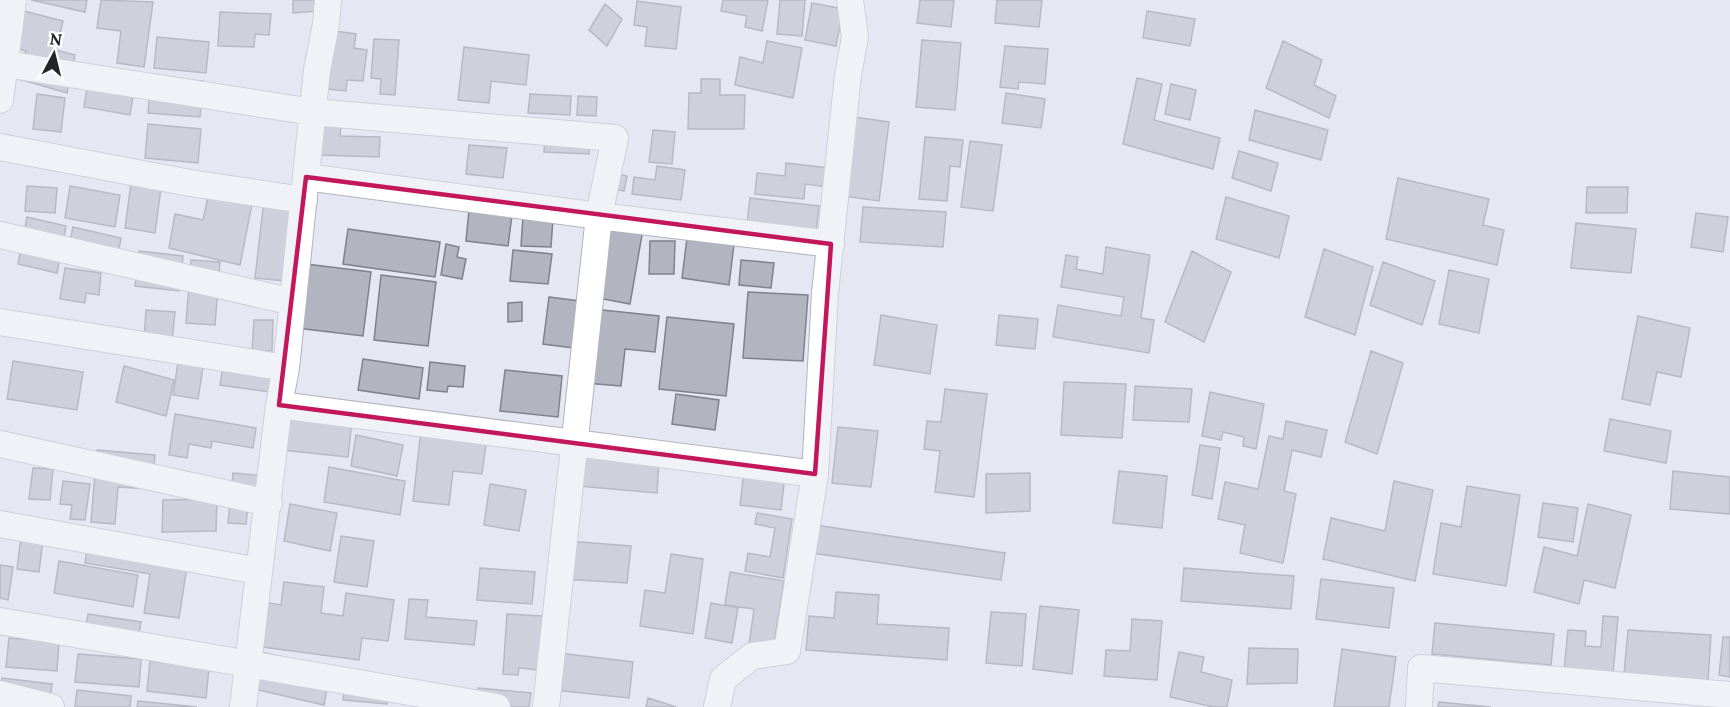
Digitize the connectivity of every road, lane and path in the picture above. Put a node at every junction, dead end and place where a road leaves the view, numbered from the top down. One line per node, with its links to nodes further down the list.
1 (13, 0): 4 (street)
2 (328, 0): 6 (street)
3 (850, 0): 11 (street)
4 (5, 64): 5 (street); 6 (street)
5 (0, 100)
6 (313, 112): 8 (street); 9 (street)
7 (0, 147): 8 (street)
8 (305, 189): 9 (street); 12 (street)
9 (599, 216): 11 (street); 16 (street)
10 (0, 236): 12 (street)
11 (831, 244): 18 (street)
12 (294, 302): 14 (street)
13 (0, 322): 14 (street)
14 (286, 368): 15 (street)
15 (279, 405): 16 (street); 19 (street)
16 (574, 443): 18 (street); 29 (street)
17 (0, 444): 19 (street)
18 (815, 474): 30 (street)
19 (269, 503): 21 (street)
20 (0, 524): 21 (street)
21 (260, 571): 23 (street)
22 (0, 621): 23 (street)
23 (249, 665): 27 (street); 28 (street)
24 (0, 694): 26 (street)
25 (1730, 695): 31 (street)
26 (51, 707)
27 (243, 707)
28 (497, 707)
29 (546, 707)
30 (717, 707)
31 (1419, 707)

